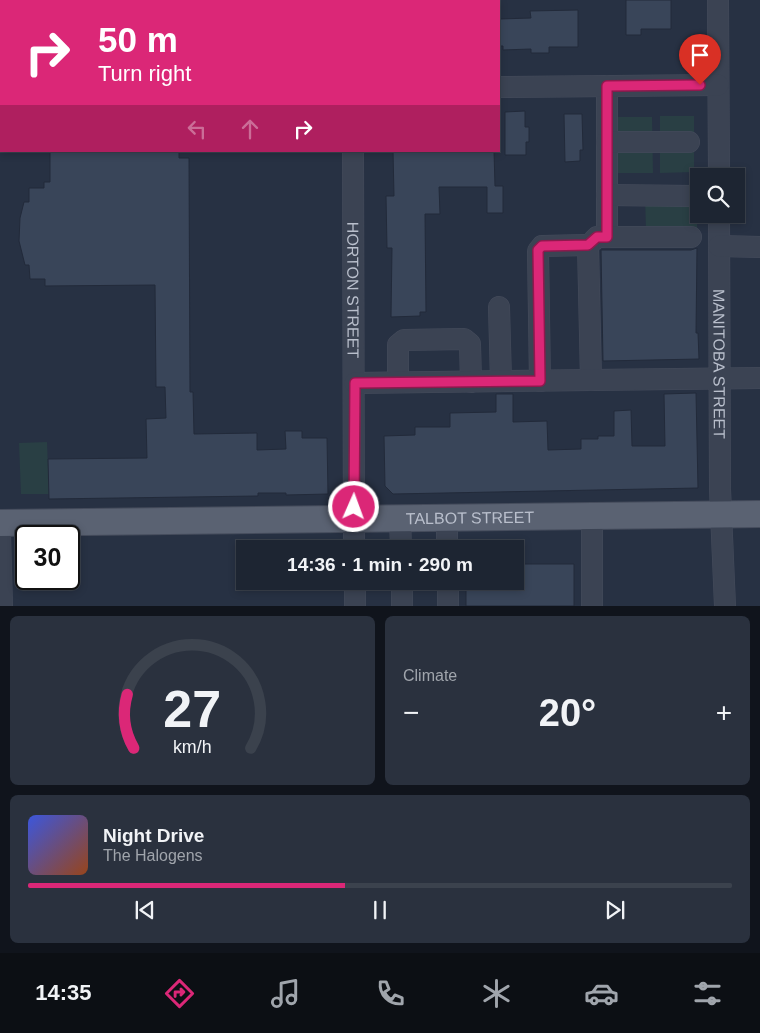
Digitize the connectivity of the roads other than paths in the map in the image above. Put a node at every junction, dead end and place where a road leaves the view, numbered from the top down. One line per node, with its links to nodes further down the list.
1 (718, 0): 2 (street)
2 (718, 85): 3 (street); 8 (street)
3 (607, 86): 4 (street); 5 (street)
4 (500, 87)
5 (607, 142): 6 (street); 9 (street)
6 (689, 142)
7 (354, 152): 24 (street, HORTON STREET)
8 (719, 168)
9 (607, 195): 10 (street); 13 (street)
10 (690, 196)
11 (719, 223): 14 (street, MANITOBA STREET)
12 (691, 236): 13 (street)
13 (598, 241): 19 (street); 21 (street)
14 (719, 246): 15 (street); 17 (street, MANITOBA STREET)
15 (760, 248)
16 (499, 307): 20 (street)
17 (720, 378): 18 (street); 19 (street); 25 (street, MANITOBA STREET)
18 (760, 378)
19 (591, 380): 21 (street)
20 (501, 381): 21 (street); 23 (street)
21 (540, 381)
22 (398, 382): 23 (street); 23 (street); 24 (street)
23 (471, 382)
24 (355, 383): 28 (street, HORTON STREET)
25 (721, 514): 26 (main road, TALBOT STREET); 27 (main road, TALBOT STREET); 44 (street, MANITOBA STREET)
26 (760, 514)
27 (592, 516): 30 (main road, TALBOT STREET); 43 (street)
28 (353, 518): 29 (main road, TALBOT STREET); 31 (main road, TALBOT STREET); 33 (street, HORTON STREET)
29 (400, 518): 30 (main road, TALBOT STREET); 34 (street)
30 (447, 518): 35 (street)
31 (0, 523)
32 (0, 532): 39 (street)
33 (354, 540)
34 (401, 540)
35 (447, 540)
36 (355, 590): 40 (street)
37 (402, 590): 41 (street)
38 (448, 590): 42 (street)
39 (2, 606)
40 (356, 606)
41 (402, 606)
42 (448, 606)
43 (592, 606)
44 (725, 606)

